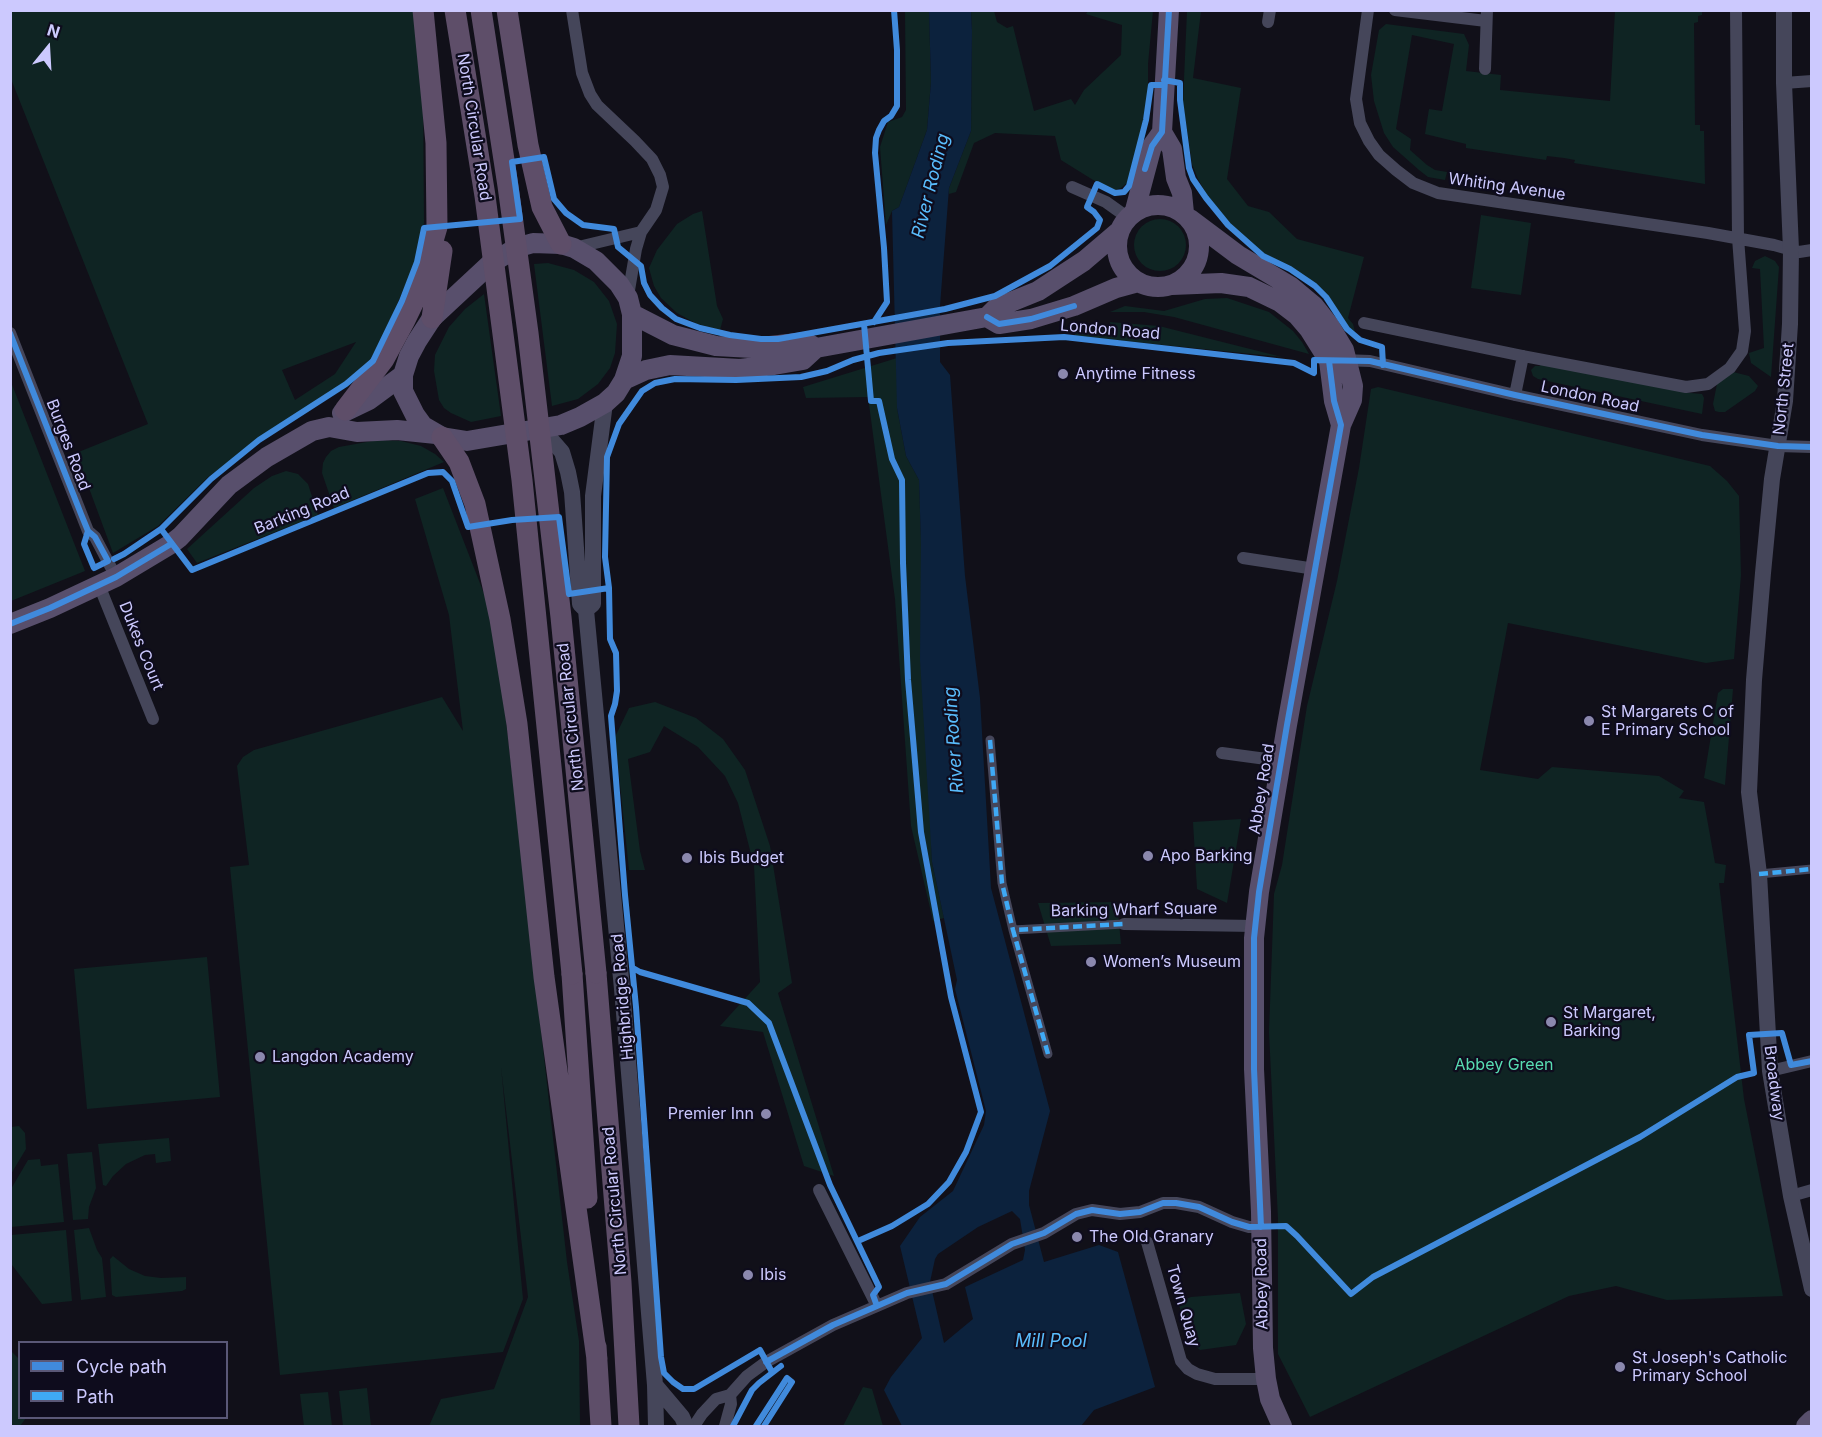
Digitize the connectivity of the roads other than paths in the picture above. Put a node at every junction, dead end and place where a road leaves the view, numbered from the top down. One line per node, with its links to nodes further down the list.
1 (423, 10): 19 (highway)
2 (455, 10): 69 (highway, North Circular Road, bridge)
3 (481, 10): 75 (highway, North Circular Road, bridge)
4 (507, 10): 22 (highway)
5 (572, 10): 20 (street)
6 (1169, 10): 15 (main road)
7 (1368, 10): 21 (street, Whiting Avenue)
8 (1395, 10): 11 (street)
9 (1736, 10): 21 (street)
10 (1784, 10): 14 (street, North Street)
11 (1487, 16): 12 (street)
12 (1485, 69)
13 (1812, 81): 14 (street)
14 (1784, 83): 23 (street, North Street)
15 (1162, 132): 17 (main road); 18 (main road)
16 (1072, 187): 18 (street)
17 (1187, 216): 18 (main road); 26 (main road); 34 (main road)
18 (1127, 220): 25 (main road); 28 (main road, London Road)
19 (437, 227): 29 (highway); 39 (highway)
20 (641, 232): 22 (street); 27 (street)
21 (1738, 238): 23 (street, Whiting Avenue); 33 (street)
22 (568, 246): 27 (main road); 29 (main road)
23 (1791, 250): 24 (street, Whiting Avenue); 43 (street, North Street)
24 (1812, 250)
25 (1138, 282): 26 (main road); 28 (main road, London Road)
26 (1171, 285): 34 (main road)
27 (630, 306): 32 (main road, London Road); 36 (main road)
28 (987, 317): 32 (main road, London Road)
29 (432, 318): 35 (main road)
30 (1364, 323): 33 (street)
31 (10, 333): 47 (street, Burges Road)
32 (816, 348): 36 (main road, London Road)
33 (1523, 356): 37 (street)
34 (1338, 360): 37 (street, London Road); 46 (main road, Abbey Road)
35 (403, 375): 39 (main road); 42 (main road)
36 (624, 380): 38 (main road)
37 (1515, 395): 43 (street, London Road)
38 (604, 403): 41 (main road); 48 (street, Highbridge Road)
39 (345, 410): 40 (main road)
40 (329, 427): 42 (main road); 47 (main road)
41 (542, 429): 42 (main road); 48 (street, Highbridge Road)
42 (439, 436): 69 (highway)
43 (1778, 446): 44 (street, London Road); 55 (street, North Street)
44 (1812, 447)
45 (1243, 558): 46 (street)
46 (1315, 569): 53 (main road, Abbey Road)
47 (107, 581): 49 (main road); 50 (street, Dukes Court)
48 (586, 610): 71 (street, Highbridge Road)
49 (10, 624)
50 (153, 720)
51 (990, 740): 58 (street)
52 (1222, 753): 53 (street)
53 (1281, 761): 57 (main road, Abbey Road)
54 (1812, 869): 55 (street)
55 (1760, 874): 61 (street, Broadway)
56 (1124, 924): 57 (street, Barking Wharf Square); 58 (street, Barking Wharf Square)
57 (1255, 926): 65 (main road, Abbey Road)
58 (1013, 930): 59 (street)
59 (1047, 1053)
60 (1812, 1061): 61 (street)
61 (1770, 1071): 64 (street, Broadway)
62 (819, 1190): 68 (street)
63 (1812, 1190): 64 (street)
64 (1791, 1196): 67 (street, Broadway)
65 (1261, 1227): 68 (street); 70 (main road, Abbey Road)
66 (1147, 1242): 70 (street, Town Quay)
67 (1812, 1289)
68 (877, 1306): 72 (street)
69 (597, 1359): 74 (highway, North Circular Road)
70 (1266, 1379): 80 (main road, Abbey Road)
71 (655, 1385): 76 (street, Highbridge Road); 77 (street)
72 (730, 1395): 78 (street); 79 (street)
73 (1812, 1420): 81 (main road)
74 (601, 1426)
75 (629, 1426)
76 (656, 1426)
77 (686, 1426)
78 (694, 1426)
79 (725, 1426)
80 (1282, 1426)
81 (1806, 1426)

